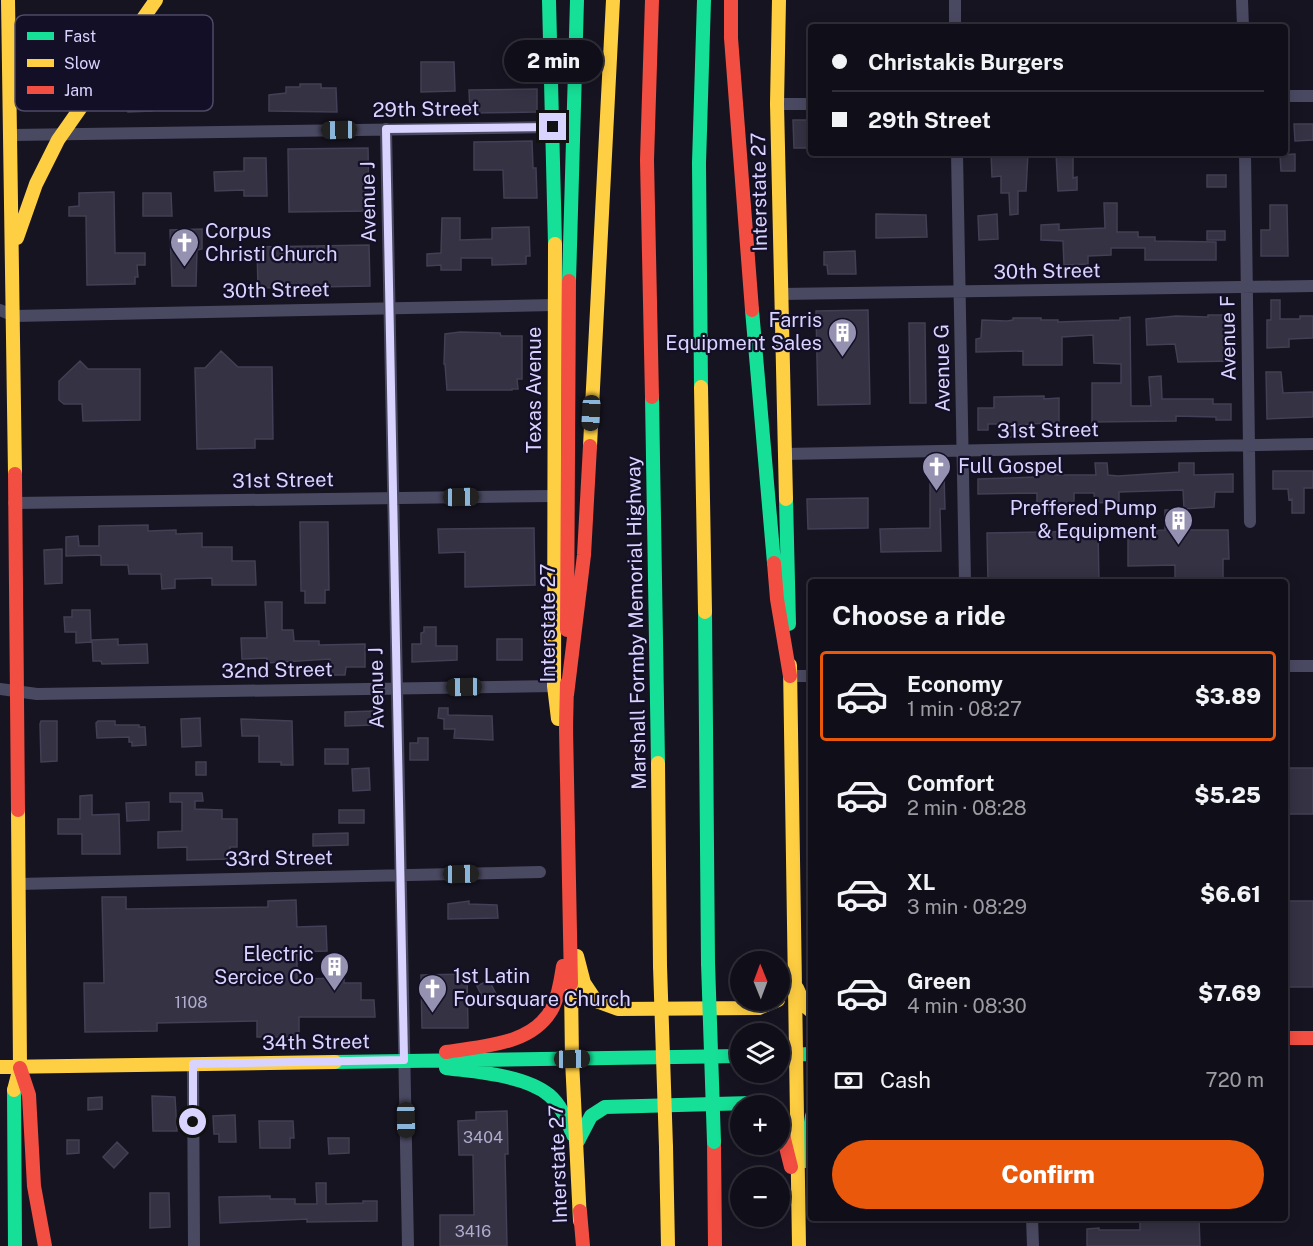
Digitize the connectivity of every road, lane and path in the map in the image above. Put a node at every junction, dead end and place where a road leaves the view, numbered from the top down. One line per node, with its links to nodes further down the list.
1 (156, 0): 13 (main road)
2 (549, 0): 21 (main road, Texas Avenue)
3 (567, 0): 35 (main road)
4 (577, 0): 35 (main road, Interstate 27)
5 (613, 0): 54 (main road)
6 (652, 0): 86 (main road, Marshall Formby Memorial Highway, bridge)
7 (704, 0): 87 (main road, bridge)
8 (731, 0): 48 (main road)
9 (779, 0): 18 (main road, Interstate 27)
10 (955, 0): 14 (street)
11 (1242, 0): 15 (street)
12 (5, 7): 24 (main road)
13 (145, 15)
14 (955, 24)
15 (1243, 24)
16 (1288, 96): 17 (street)
17 (1313, 96)
18 (777, 104): 19 (street); 31 (main road, Interstate 27)
19 (808, 104)
20 (78, 111): 23 (main road)
21 (553, 127): 22 (street, 29th Street); 32 (main road, Texas Avenue)
22 (386, 129): 23 (street, 29th Street); 33 (street, Avenue J)
23 (62, 134): 24 (street, 29th Street); 27 (main road)
24 (12, 135): 27 (main road)
25 (957, 156): 30 (street, Avenue G)
26 (1245, 156): 29 (street, Avenue F)
27 (13, 250): 36 (main road)
28 (1313, 286): 29 (street, 30th Street)
29 (1247, 287): 30 (street, 30th Street); 38 (street, Avenue F)
30 (960, 291): 31 (street, 30th Street); 39 (street, Avenue G)
31 (781, 294): 40 (main road, Interstate 27)
32 (554, 305): 33 (street, 30th Street); 41 (main road, Texas Avenue)
33 (389, 307): 36 (street, 30th Street); 42 (street, Avenue J)
34 (0, 310): 36 (street, 30th Street)
35 (568, 312): 54 (main road, Interstate 27)
36 (14, 316): 43 (main road)
37 (1313, 444): 38 (street, 31st Street)
38 (1250, 445): 39 (street, 31st Street); 44 (street, Avenue F)
39 (963, 451): 40 (street, 31st Street); 45 (street, Avenue G)
40 (784, 454): 48 (main road, Interstate 27)
41 (553, 496): 42 (street, 31st Street); 50 (main road, Texas Avenue)
42 (393, 498): 43 (street, 31st Street); 51 (street, Avenue J)
43 (14, 503): 53 (main road)
44 (1250, 522)
45 (965, 579)
46 (1288, 666): 47 (street)
47 (1313, 666)
48 (790, 676): 49 (street); 60 (main road, Interstate 27)
49 (808, 676)
50 (554, 686): 51 (street, 32nd Street); 55 (main road, Texas Avenue)
51 (396, 688): 53 (street, 32nd Street); 57 (street, Avenue J)
52 (0, 689): 53 (street, 32nd Street)
53 (16, 691): 58 (main road)
54 (567, 695): 55 (main road, Interstate 27)
55 (566, 779): 59 (main road, Interstate 27)
56 (540, 872): 57 (street, 33rd Street)
57 (400, 875): 58 (street, 33rd Street); 71 (street, Avenue J)
58 (18, 884): 74 (main road)
59 (570, 929): 62 (main road); 70 (main road, Interstate 27); 71 (main road)
60 (795, 982): 61 (main road); 63 (main road); 68 (main road, Interstate 27)
61 (790, 990)
62 (730, 1008)
63 (808, 1009)
64 (1288, 1038): 65 (main road)
65 (1313, 1038)
66 (808, 1054): 68 (main road)
67 (790, 1055): 68 (main road)
68 (796, 1055): 79 (main road, Interstate 27)
69 (730, 1056): 70 (main road, 34th Street)
70 (572, 1059): 71 (main road, 34th Street); 76 (main road, Interstate 27)
71 (404, 1060): 72 (main road, 34th Street); 76 (main road); 84 (street, Avenue J)
72 (193, 1064): 74 (main road, 34th Street); 83 (street)
73 (0, 1067): 74 (main road, 34th Street)
74 (20, 1067): 81 (main road); 82 (main road)
75 (730, 1104): 76 (main road)
76 (577, 1145): 85 (main road, Interstate 27)
77 (808, 1151): 79 (main road)
78 (788, 1155): 79 (main road)
79 (798, 1191): 88 (main road, Interstate 27)
80 (1032, 1221): 89 (street)
81 (15, 1246)
82 (45, 1246)
83 (194, 1246)
84 (408, 1246)
85 (581, 1246)
86 (668, 1246)
87 (716, 1246)
88 (799, 1246)
89 (1033, 1246)

